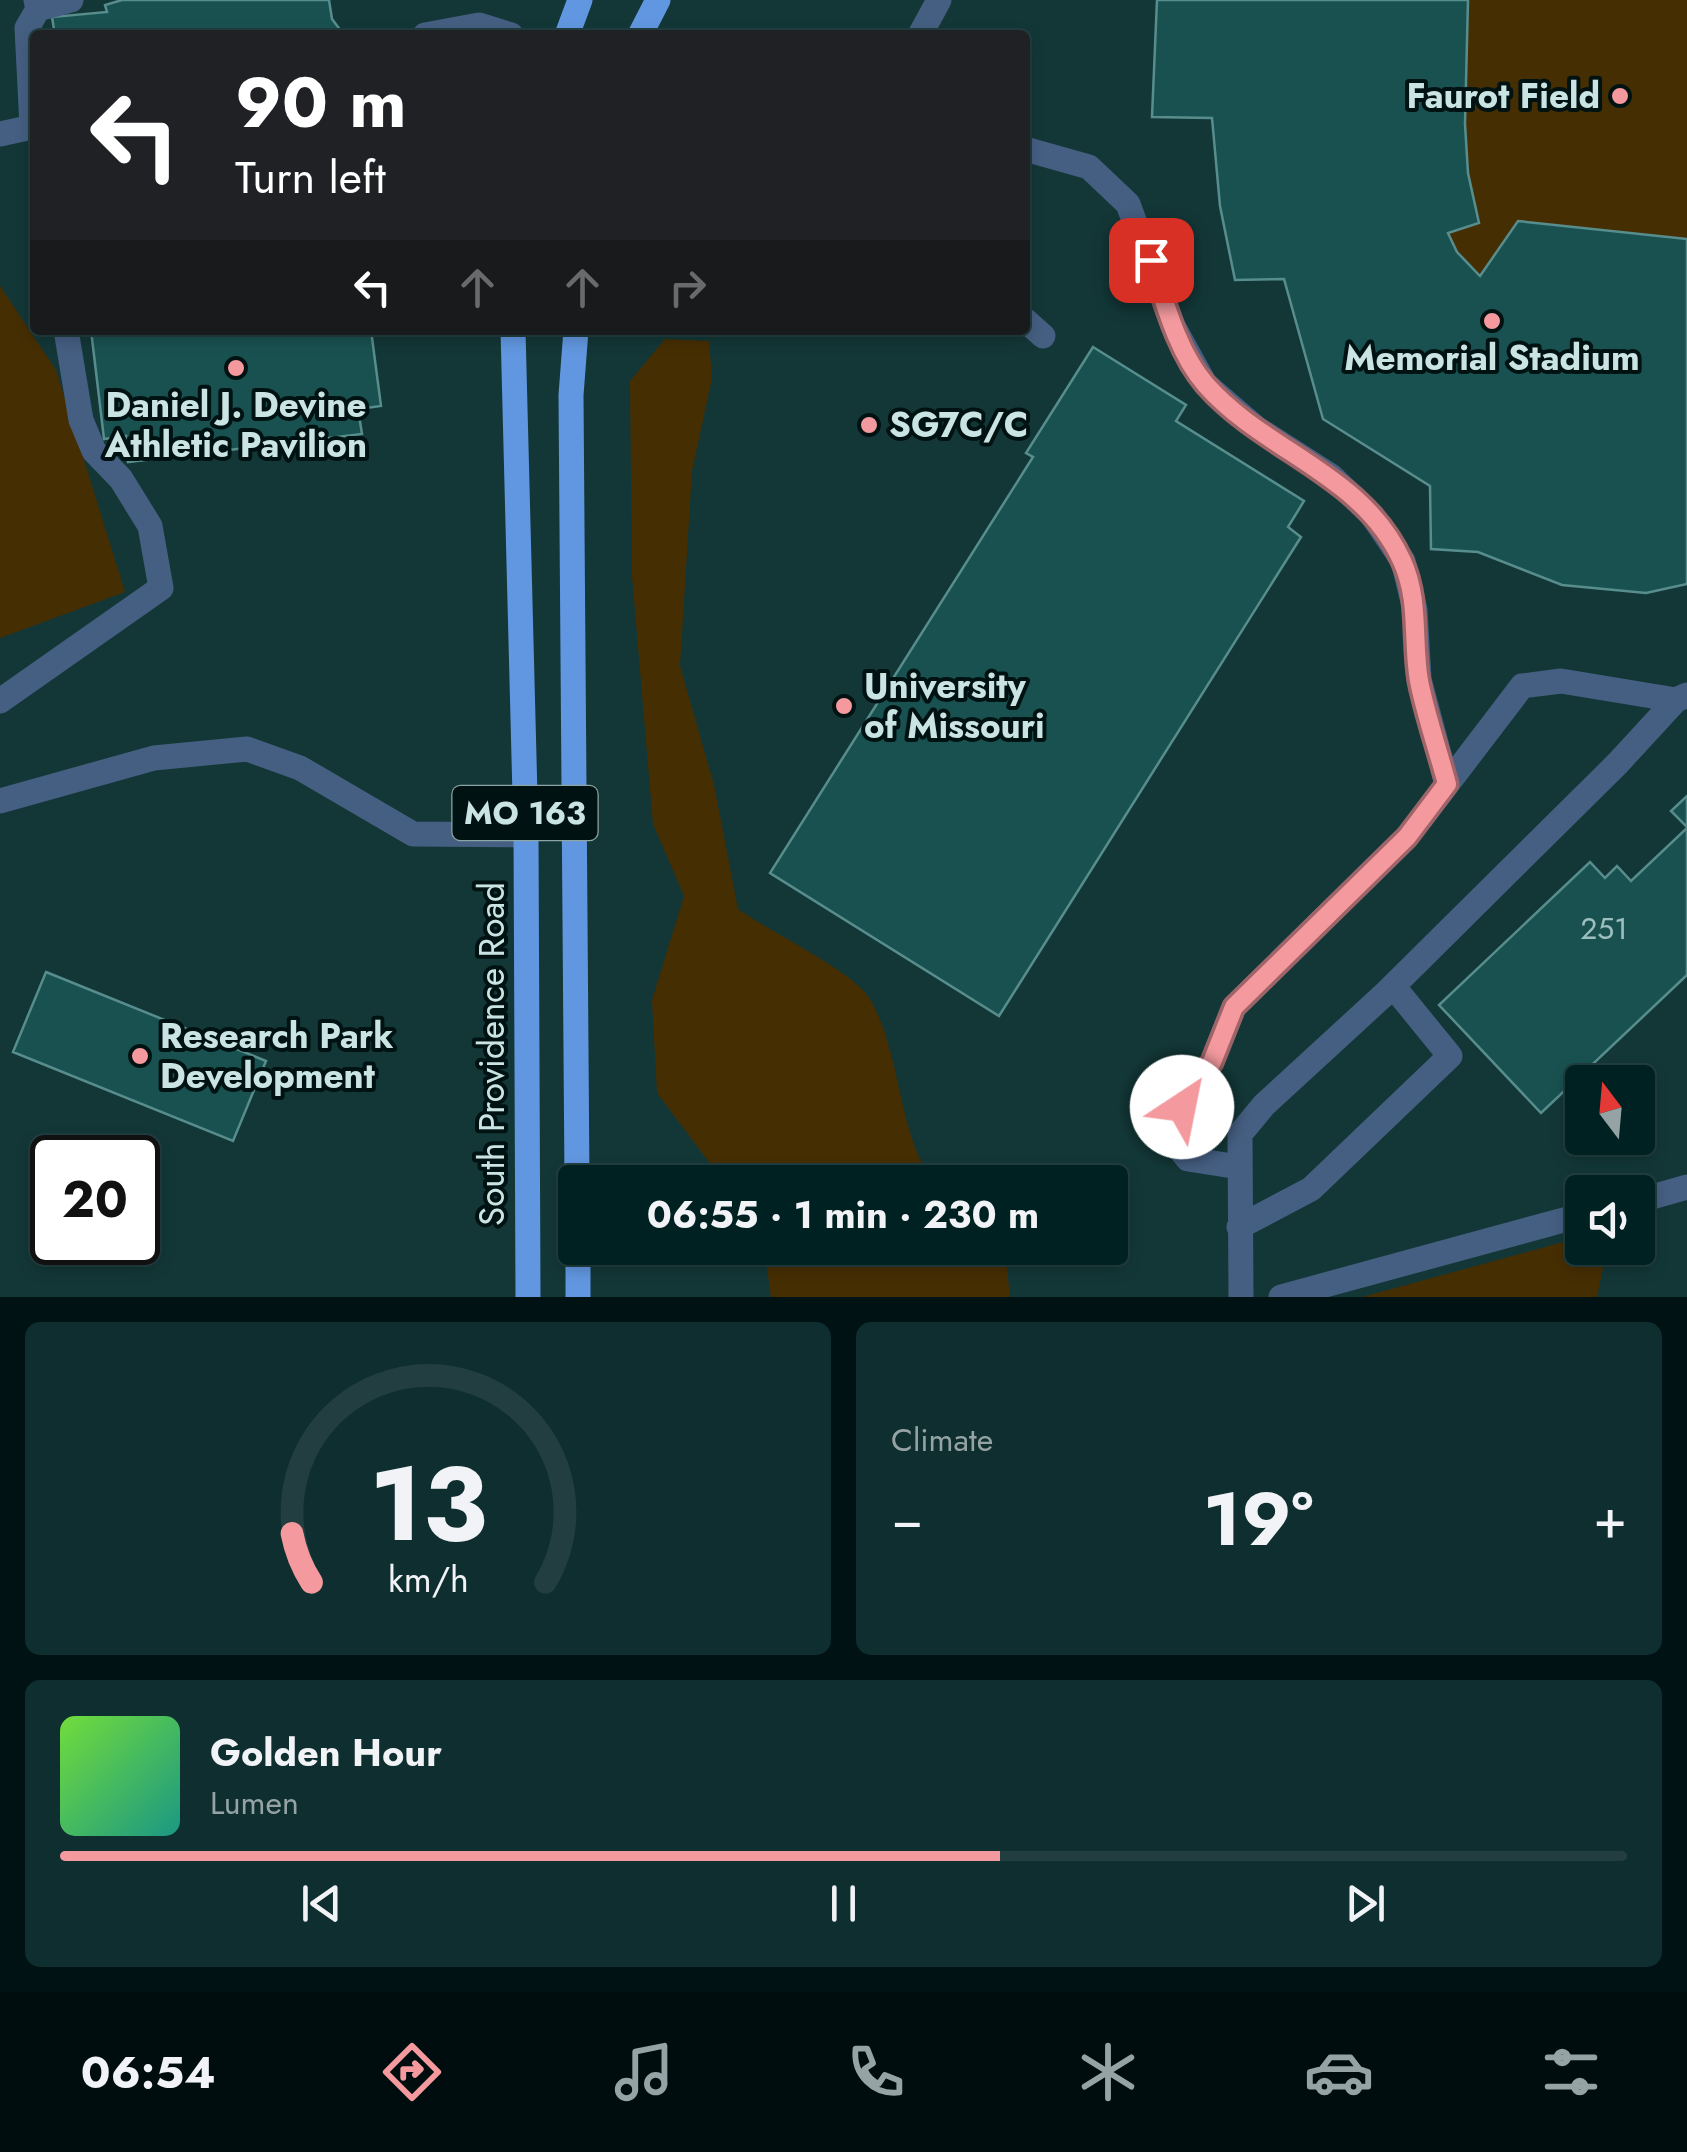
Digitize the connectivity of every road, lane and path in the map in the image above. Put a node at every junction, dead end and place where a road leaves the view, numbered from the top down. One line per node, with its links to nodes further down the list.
1 (70, 0): 5 (street)
2 (580, 0): 8 (main road)
3 (658, 0): 9 (main road)
4 (939, 0): 10 (street)
5 (37, 4): 11 (street)
6 (455, 30): 7 (street)
7 (493, 30)
8 (569, 30)
9 (643, 30)
10 (923, 30)
11 (30, 74)
12 (0, 134): 13 (street)
13 (30, 135)
14 (1030, 150): 20 (street)
15 (67, 335): 19 (street)
16 (514, 335): 22 (main road, South Providence Road / MO 163)
17 (576, 335): 24 (main road, MO 163)
18 (1681, 697): 20 (street); 23 (street)
19 (0, 700)
20 (1447, 784): 25 (street)
21 (0, 801): 22 (street)
22 (526, 835): 31 (main road, South Providence Road / MO 163)
23 (1393, 986): 25 (street); 29 (street)
24 (577, 1165)
25 (1239, 1167): 29 (street)
26 (1687, 1187): 27 (street)
27 (1655, 1195)
28 (1565, 1221): 34 (street)
29 (1239, 1227): 33 (street)
30 (578, 1265): 32 (main road)
31 (528, 1297)
32 (578, 1297)
33 (1241, 1297)
34 (1280, 1297)

